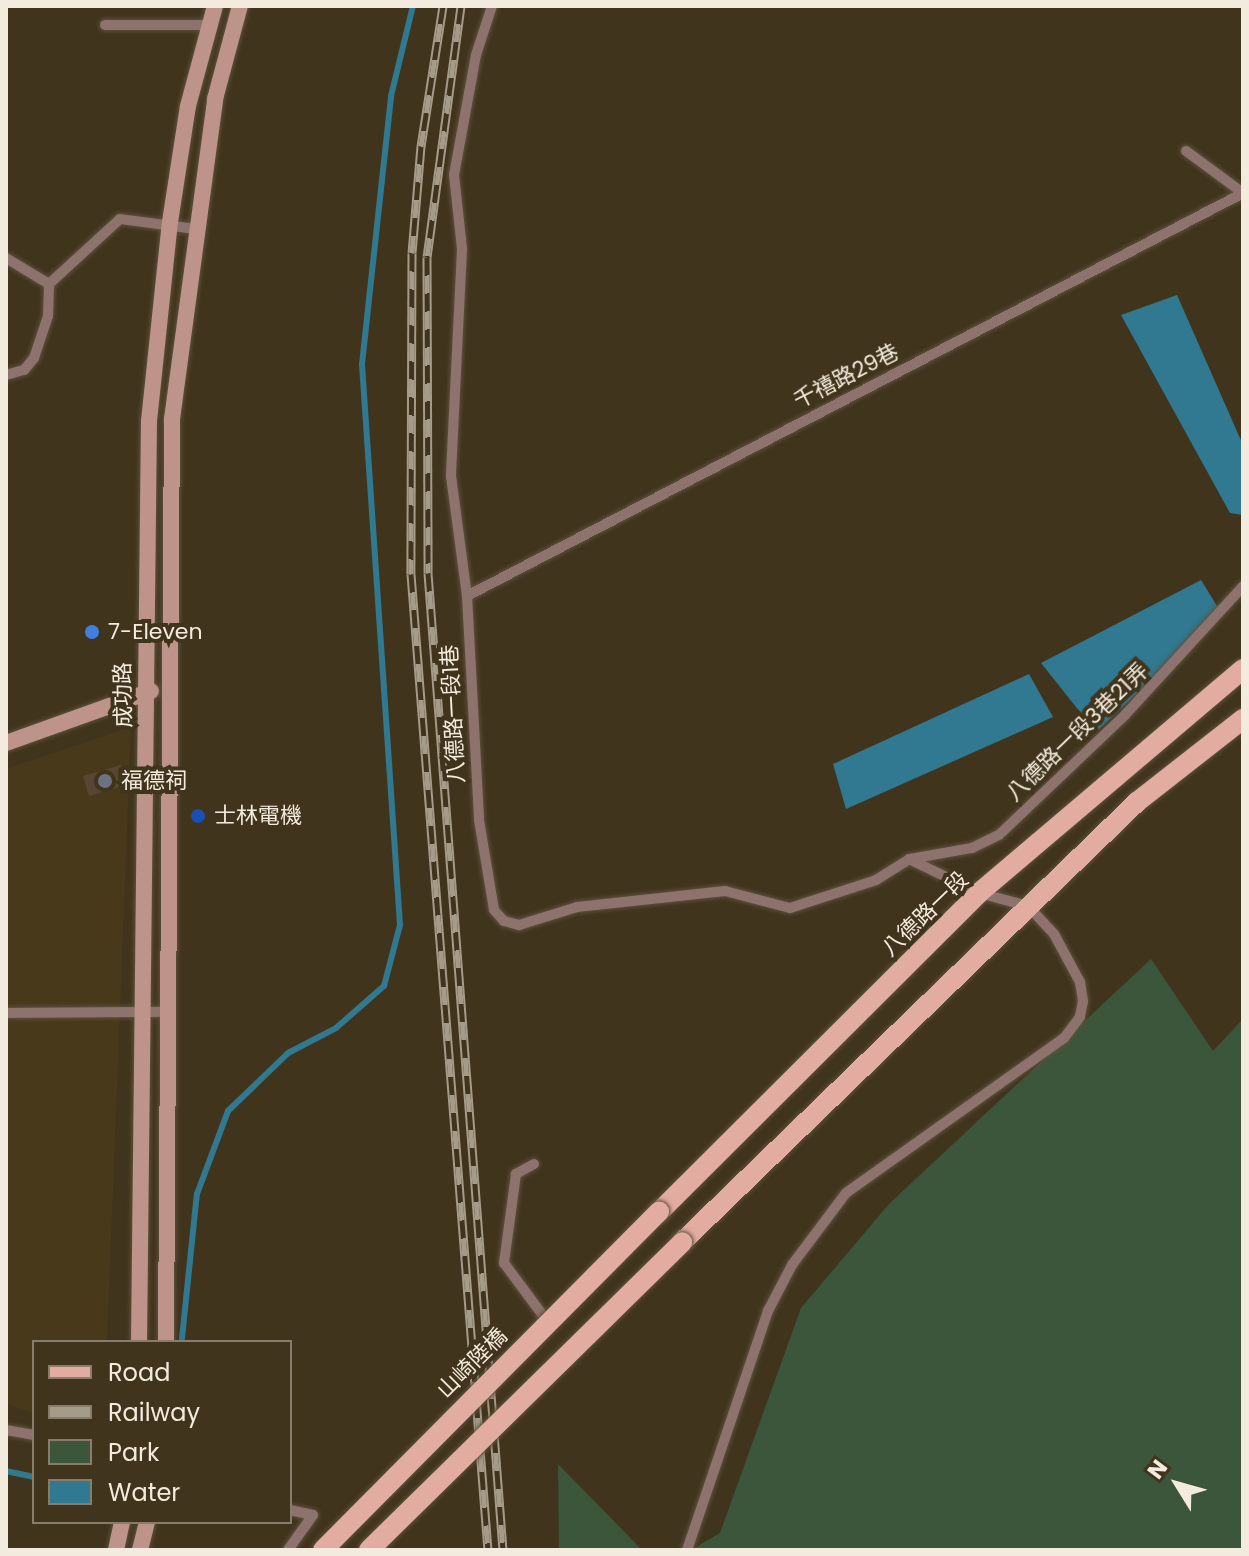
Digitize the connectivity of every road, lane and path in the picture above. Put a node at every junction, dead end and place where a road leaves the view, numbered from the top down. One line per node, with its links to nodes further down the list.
1 (215, 6): 5 (street, 成功路)
2 (240, 6): 9 (street, 成功路)
3 (492, 6): 14 (lane, 八德路一段1巷)
4 (105, 25): 5 (lane)
5 (210, 25): 8 (street, 成功路)
6 (1186, 151): 7 (lane)
7 (1243, 193): 14 (lane, 千禧路29巷)
8 (170, 222): 9 (lane); 11 (lane); 17 (street, 成功路)
9 (196, 229): 16 (street, 成功路)
10 (6, 258): 11 (lane)
11 (49, 284): 12 (lane)
12 (6, 375)
13 (1243, 586): 20 (lane, 八德路一段3巷21弄)
14 (467, 596): 20 (lane, 八德路一段1巷)
15 (1243, 669): 21 (main road, 八德路一段)
16 (168, 689): 17 (street); 24 (street, 成功路)
17 (143, 692): 19 (street); 23 (street, 成功路)
18 (1243, 719): 22 (main road)
19 (6, 743)
20 (909, 859): 21 (lane)
21 (979, 893): 22 (lane); 27 (main road, 八德路一段)
22 (1028, 906): 40 (main road, bridge); 41 (lane)
23 (143, 1011): 24 (lane); 25 (lane); 29 (street, 成功路)
24 (168, 1012): 30 (street, 成功路)
25 (6, 1013)
26 (534, 1164): 28 (lane)
27 (659, 1212): 28 (main road, 山崎陸橋, bridge)
28 (547, 1321): 39 (main road, 山崎陸橋, bridge)
29 (139, 1340)
30 (166, 1340)
31 (6, 1430): 32 (lane)
32 (32, 1435)
33 (292, 1510): 38 (lane)
34 (122, 1524): 36 (street)
35 (146, 1524): 37 (street)
36 (116, 1550)
37 (140, 1550)
38 (288, 1550)
39 (323, 1550)
40 (369, 1550)
41 (687, 1550)

